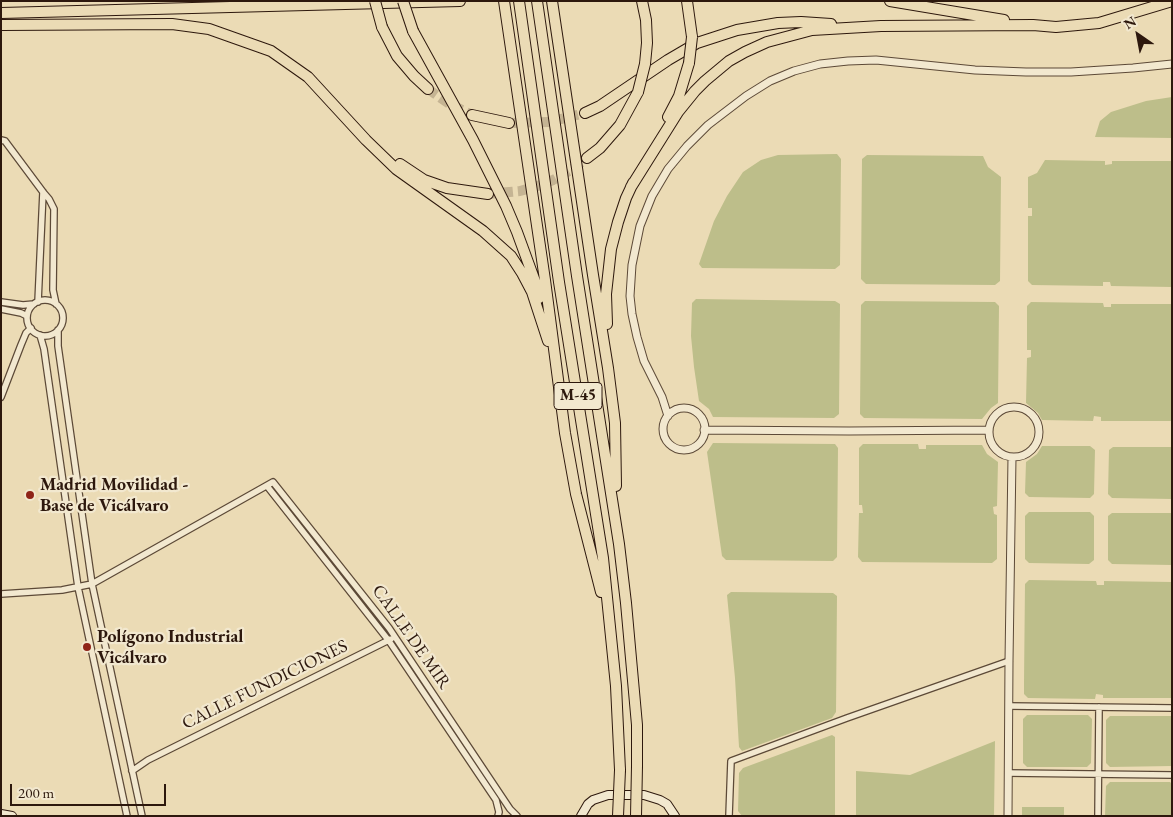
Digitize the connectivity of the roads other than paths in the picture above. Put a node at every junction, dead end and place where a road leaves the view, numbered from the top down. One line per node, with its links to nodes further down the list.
1 (375, 1): 17 (highway, bridge)
2 (403, 1): 35 (highway, bridge)
3 (460, 1): 12 (highway)
4 (504, 1): 39 (highway)
5 (519, 1): 50 (highway, M-45)
6 (537, 1): 46 (highway, M-45)
7 (552, 1): 36 (highway)
8 (642, 1): 23 (highway, bridge)
9 (688, 1): 24 (highway, bridge)
10 (890, 1): 14 (highway)
11 (1172, 1): 14 (highway)
12 (1, 12)
13 (1, 25): 22 (highway)
14 (1033, 25): 15 (highway)
15 (881, 26): 18 (highway); 24 (highway)
16 (1172, 64): 38 (street)
17 (428, 89)
18 (585, 113)
19 (472, 114): 20 (highway)
20 (509, 123)
21 (1, 140): 25 (street)
22 (366, 140): 26 (highway); 35 (highway)
23 (587, 158)
24 (631, 187): 36 (highway)
25 (43, 192): 28 (street); 29 (street)
26 (488, 194)
27 (1, 302): 28 (street)
28 (36, 303): 29 (street); 31 (street)
29 (56, 304): 33 (street)
30 (1, 309): 31 (street)
31 (28, 316): 32 (street)
32 (30, 328): 34 (street); 37 (street)
33 (58, 330): 34 (street); 47 (street)
34 (40, 335): 48 (street)
35 (548, 342): 39 (highway)
36 (608, 368): 46 (highway)
37 (1, 397)
38 (662, 397): 40 (street); 41 (street)
39 (561, 404): 50 (highway)
40 (676, 410): 41 (street); 42 (street)
41 (668, 416): 42 (street)
42 (704, 430): 43 (street)
43 (989, 430): 44 (street); 44 (street)
44 (1012, 457): 53 (street)
45 (267, 486): 47 (street); 51 (street, CALLE DE MIR); 52 (street, CALLE DE MIR)
46 (614, 509): 71 (highway, M-45, bridge)
47 (92, 584): 48 (street); 58 (street)
48 (78, 587): 49 (street); 66 (street)
49 (1, 594)
50 (608, 606): 70 (highway, M-45, bridge)
51 (396, 637): 52 (street, CALLE FUNDICIONES); 69 (street, CALLE DE MIR)
52 (389, 641): 57 (street, CALLE FUNDICIONES); 68 (street, CALLE DE MIR)
53 (1008, 661): 54 (street); 73 (street)
54 (1008, 706): 55 (street); 60 (street)
55 (1099, 707): 56 (street); 61 (street)
56 (1172, 708)
57 (148, 760): 58 (street, CALLE FUNDICIONES); 59 (street, CALLE FUNDICIONES)
58 (130, 762): 59 (street)
59 (132, 771): 67 (street)
60 (1008, 773): 61 (street); 74 (street)
61 (1098, 774): 62 (street); 75 (street)
62 (1172, 775)
63 (1, 814): 65 (main road)
64 (580, 814): 72 (main road)
65 (12, 816)
66 (127, 816)
67 (142, 816)
68 (498, 816)
69 (517, 816)
70 (618, 816)
71 (636, 816)
72 (675, 816)
73 (729, 816)
74 (1008, 816)
75 (1098, 816)

